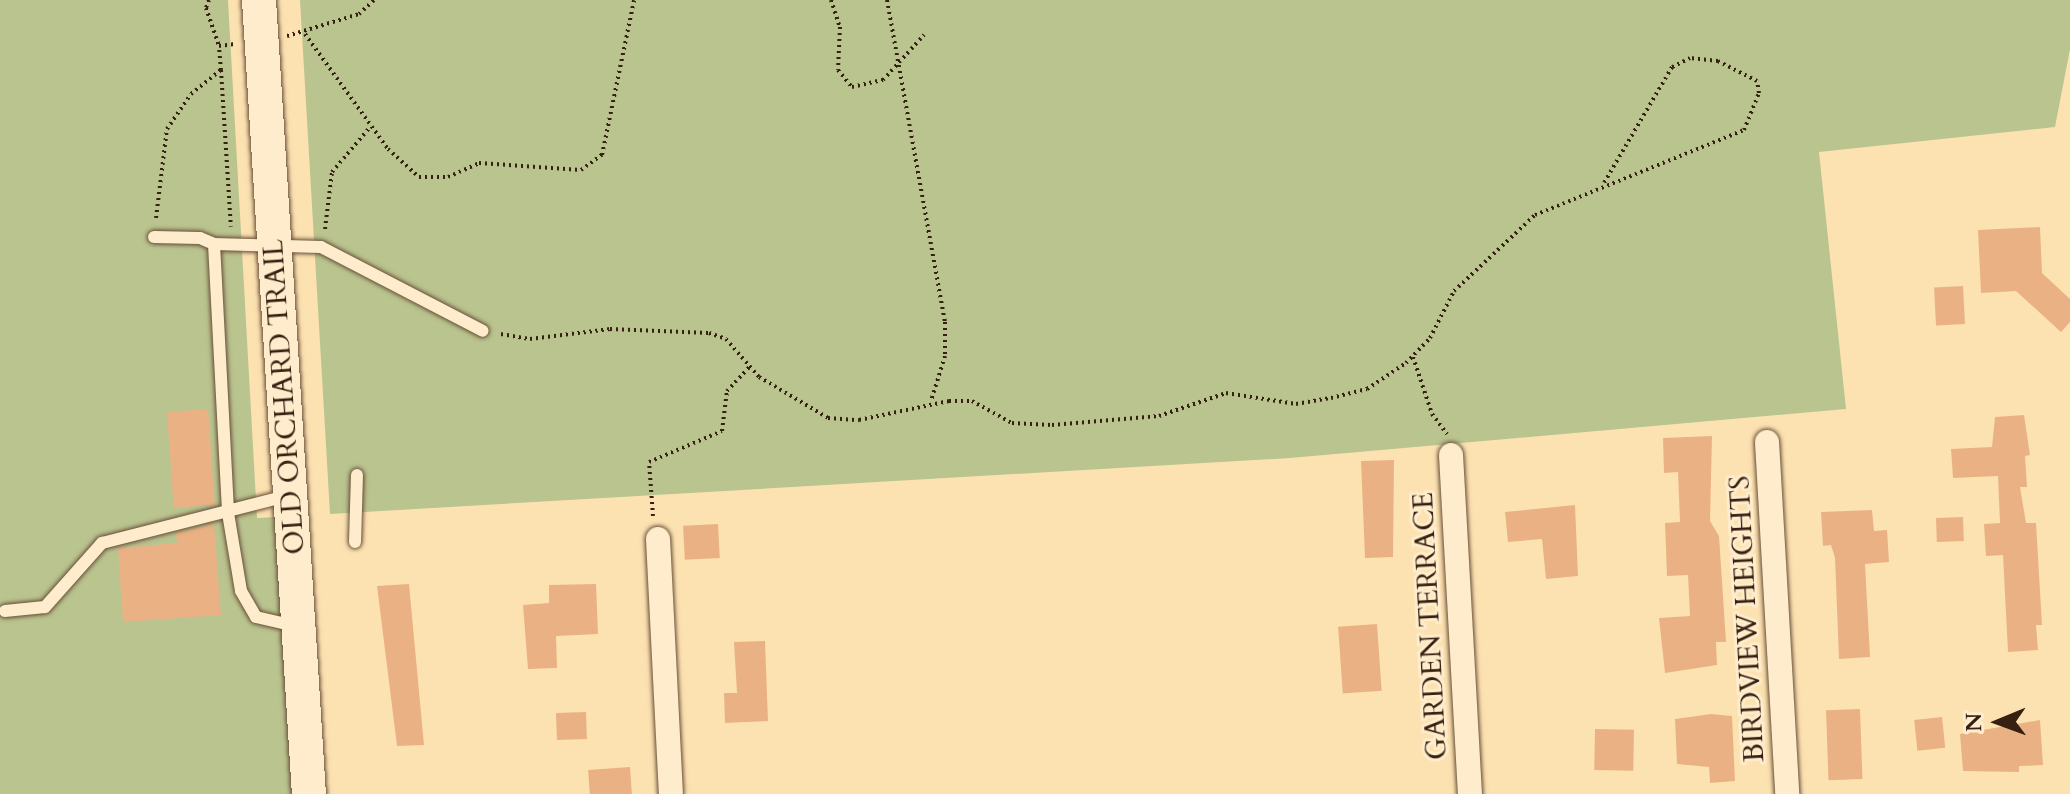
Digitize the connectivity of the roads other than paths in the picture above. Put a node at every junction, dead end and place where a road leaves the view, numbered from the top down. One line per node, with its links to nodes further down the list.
1 (259, 0): 4 (street, OLD ORCHARD TRAIL)
2 (154, 237): 3 (lane)
3 (214, 244): 4 (lane); 10 (lane)
4 (274, 245): 5 (lane); 9 (street, OLD ORCHARD TRAIL)
5 (483, 331)
6 (1767, 442): 18 (street, BIRDVIEW HEIGHTS)
7 (1451, 455): 17 (street, GARDEN TERRACE)
8 (357, 475): 12 (lane)
9 (289, 495): 10 (lane); 14 (street, OLD ORCHARD TRAIL)
10 (228, 513): 13 (lane); 14 (lane)
11 (658, 539): 16 (street)
12 (355, 542)
13 (5, 611)
14 (298, 627): 15 (street, OLD ORCHARD TRAIL)
15 (309, 794)
16 (671, 794)
17 (1470, 794)
18 (1787, 794)

